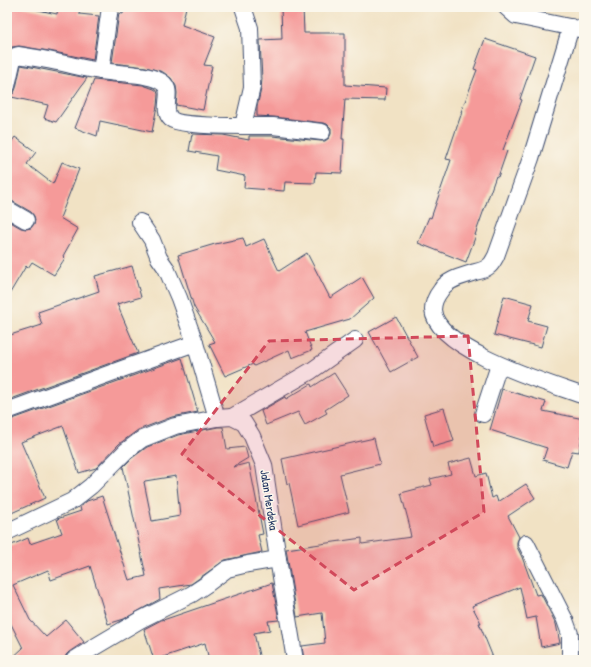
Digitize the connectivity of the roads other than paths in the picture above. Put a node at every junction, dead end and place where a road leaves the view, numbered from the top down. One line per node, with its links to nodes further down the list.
1 (110, 7): 5 (street)
2 (243, 7): 7 (street)
3 (506, 7): 4 (street)
4 (578, 29): 14 (street)
5 (101, 71): 6 (street); 7 (street)
6 (7, 86)
7 (243, 126): 8 (street)
8 (322, 132)
9 (7, 209): 10 (street)
10 (26, 220)
11 (140, 222): 13 (street)
12 (355, 340): 18 (street)
13 (195, 343): 16 (street); 18 (street)
14 (499, 365): 15 (street); 17 (street)
15 (584, 396)
16 (7, 411)
17 (483, 414)
18 (225, 417): 19 (street); 21 (street, Jalan Merdeka)
19 (7, 532)
20 (526, 543): 24 (street)
21 (278, 559): 22 (street); 23 (street, Jalan Merdeka)
22 (74, 660)
23 (295, 660)
24 (570, 660)

